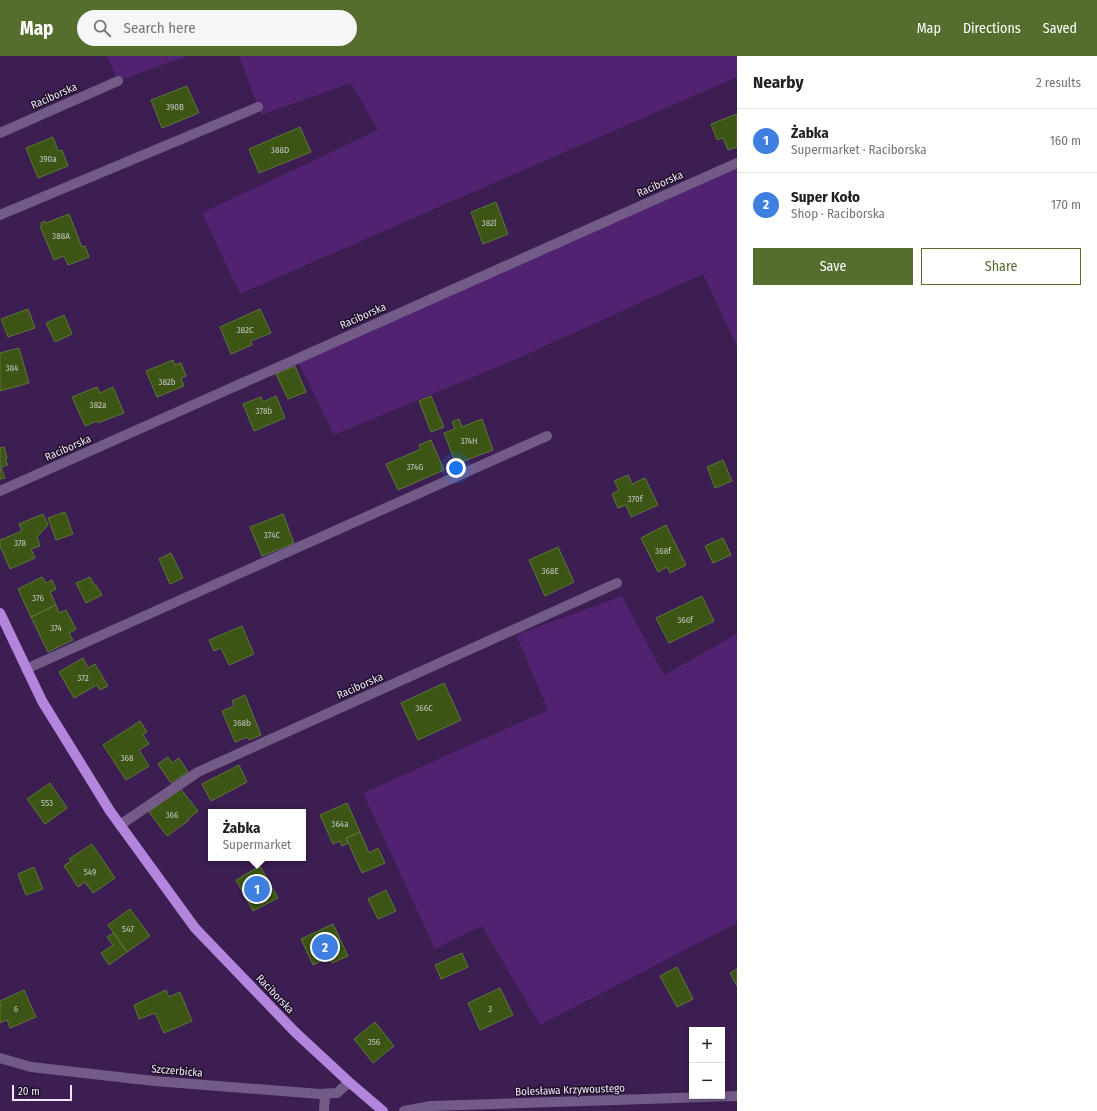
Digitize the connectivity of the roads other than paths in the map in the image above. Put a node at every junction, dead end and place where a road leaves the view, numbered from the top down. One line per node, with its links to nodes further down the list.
1 (118, 81): 3 (street, Raciborska)
2 (258, 107): 5 (street)
3 (0, 133)
4 (737, 163): 7 (street, Raciborska)
5 (0, 214)
6 (547, 436): 10 (street)
7 (0, 491)
8 (617, 583): 11 (street, Raciborska)
9 (0, 613): 10 (main road, Raciborska)
10 (26, 669): 11 (main road, Raciborska)
11 (120, 825): 13 (main road, Raciborska)
12 (0, 1058): 14 (street, Szczerbicka)
13 (349, 1082): 14 (street, Szczerbicka); 17 (main road, Raciborska)
14 (325, 1094): 16 (street)
15 (737, 1096): 18 (street, Bolesława Krzywoustego)
16 (324, 1111)
17 (383, 1111)
18 (404, 1111)

